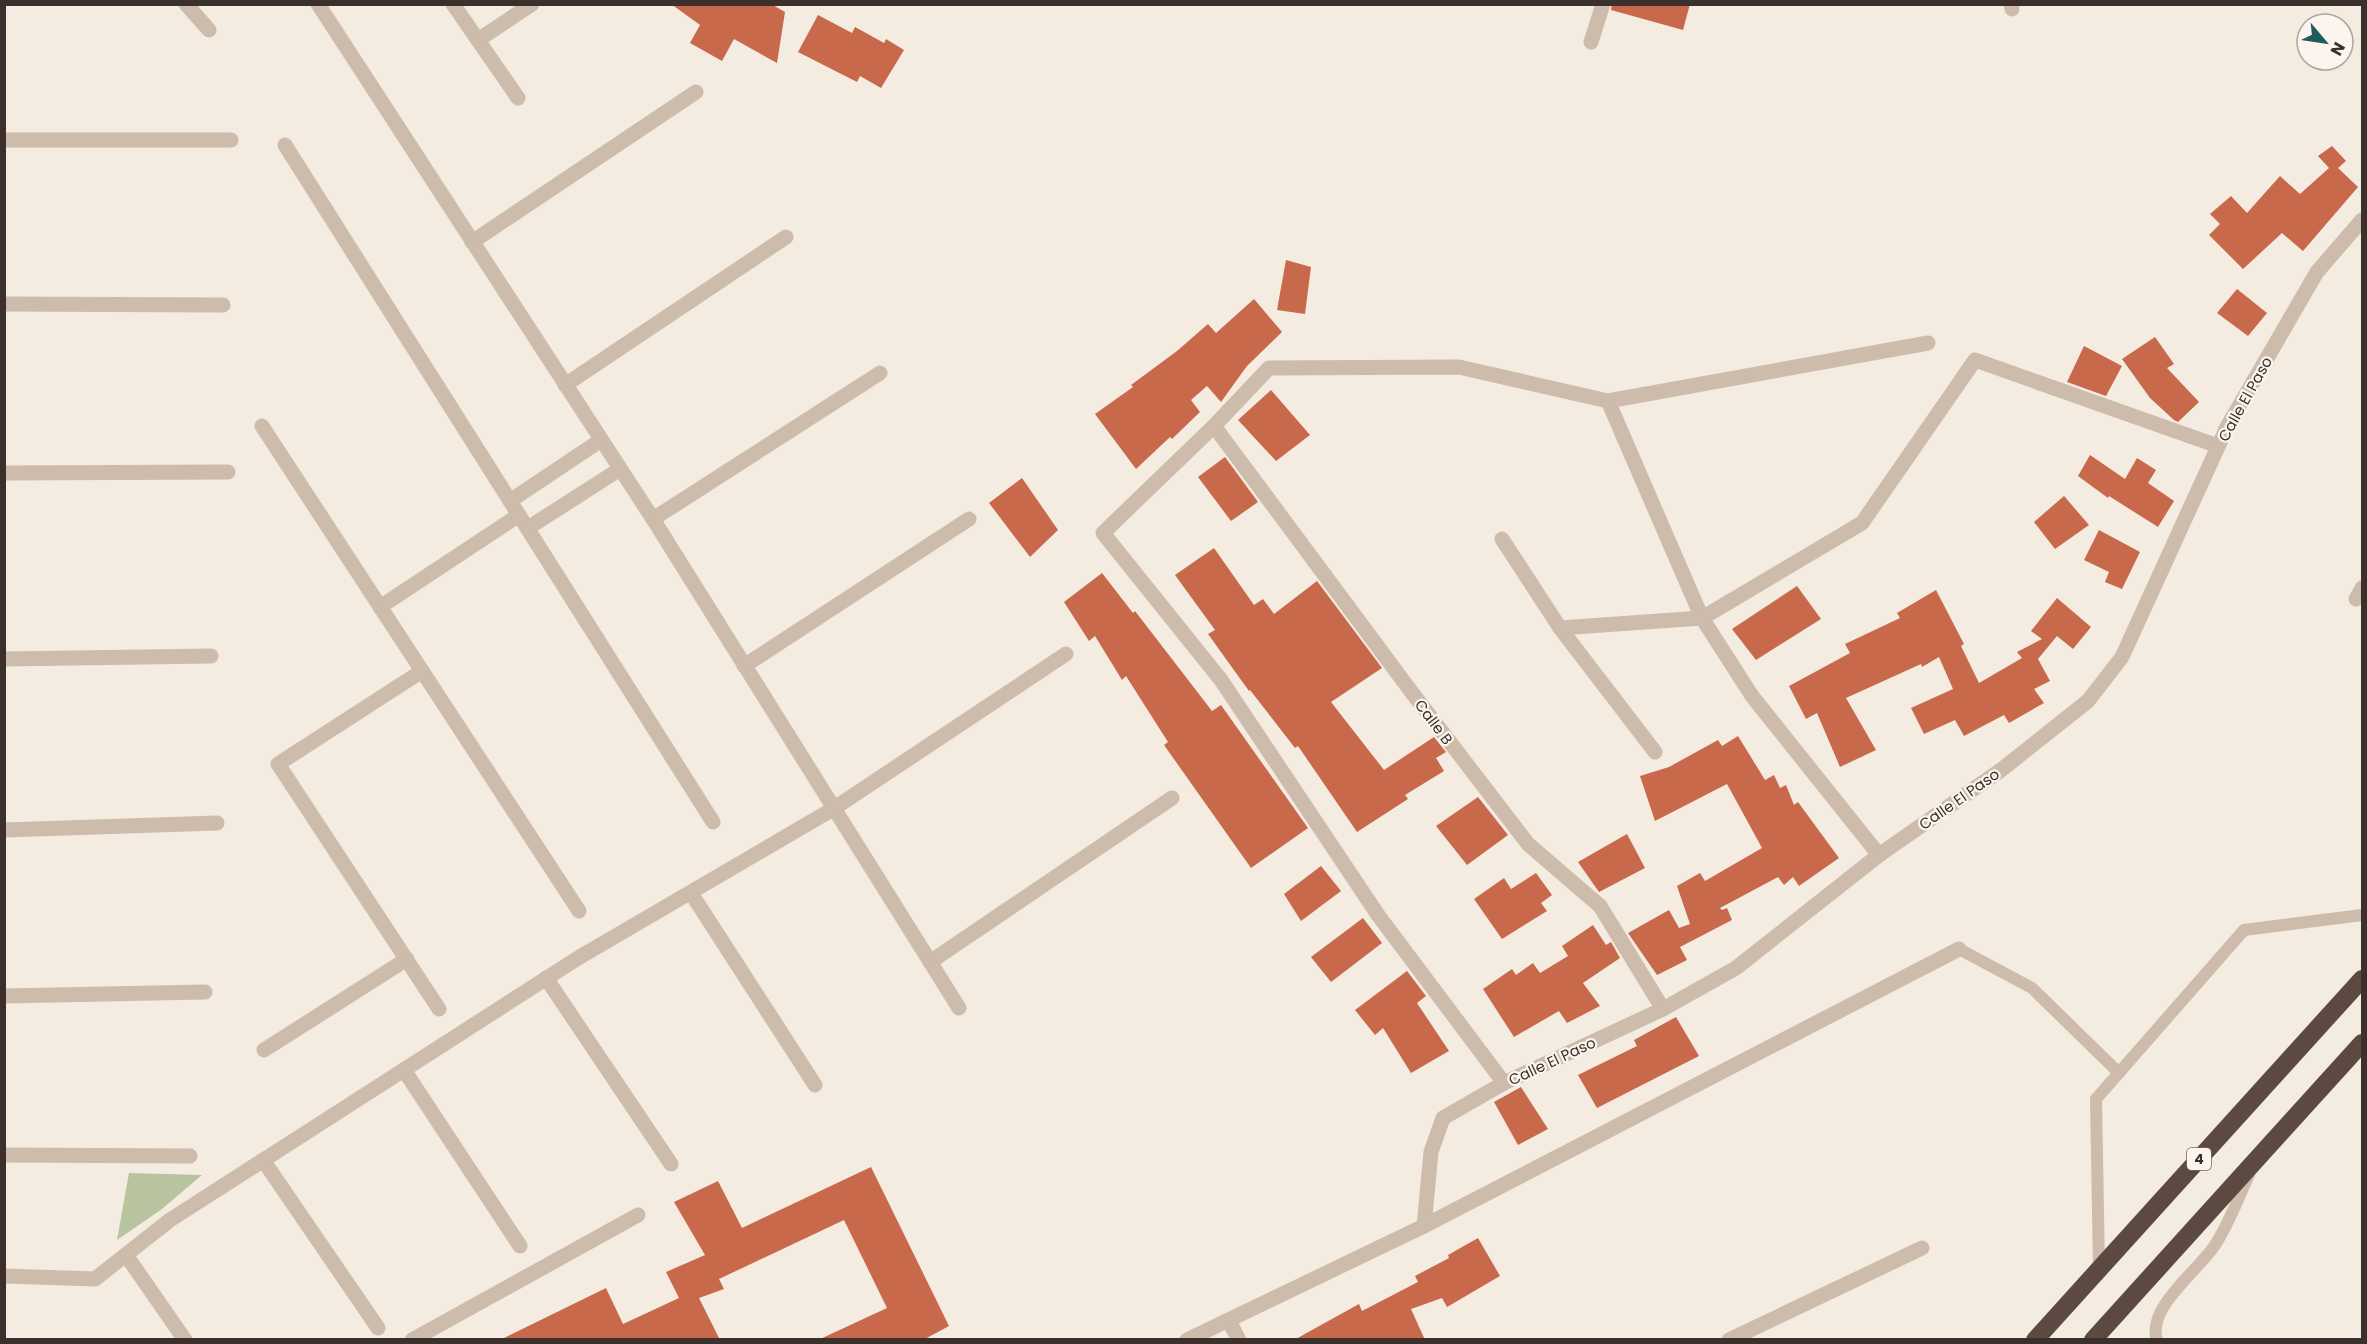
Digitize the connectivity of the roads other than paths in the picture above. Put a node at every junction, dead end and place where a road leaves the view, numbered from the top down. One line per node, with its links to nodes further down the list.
1 (186, 4): 6 (street)
2 (318, 4): 16 (street)
3 (453, 4): 7 (street)
4 (532, 4): 7 (street)
5 (1603, 4): 8 (street)
6 (209, 30)
7 (478, 40): 10 (street)
8 (1591, 42)
9 (696, 92): 16 (street)
10 (518, 98)
11 (4, 140): 12 (street)
12 (231, 140)
13 (285, 144): 30 (street)
14 (2362, 220): 26 (street, Calle El Paso)
15 (786, 237): 21 (street)
16 (472, 242): 21 (street)
17 (4, 304): 18 (street)
18 (223, 305)
19 (1928, 343): 22 (street)
20 (879, 373): 32 (street)
21 (565, 385): 25 (street)
22 (1608, 401): 24 (street); 37 (street)
23 (262, 426): 36 (street)
24 (1214, 426): 63 (street, Calle B); 68 (street)
25 (601, 440): 27 (street); 30 (street)
26 (2218, 446): 37 (street); 50 (street, Calle El Paso)
27 (620, 469): 32 (street); 34 (street)
28 (228, 472): 29 (street)
29 (4, 473)
30 (510, 501): 31 (street)
31 (519, 515): 34 (street); 36 (street)
32 (653, 519): 42 (street)
33 (969, 519): 42 (street)
34 (528, 528): 47 (street)
35 (1502, 539): 38 (street)
36 (380, 607): 43 (street)
37 (1702, 618): 38 (street); 50 (street)
38 (1560, 628): 44 (street)
39 (1066, 654): 46 (street)
40 (211, 657): 41 (street)
41 (4, 659)
42 (744, 666): 46 (street)
43 (422, 671): 52 (street); 55 (street)
44 (1655, 752)
45 (1172, 798): 56 (street)
46 (834, 809): 51 (street); 56 (street)
47 (713, 822)
48 (217, 823): 49 (street)
49 (4, 830)
50 (1879, 855): 63 (street, Calle El Paso)
51 (691, 893): 57 (street); 69 (street)
52 (579, 911)
53 (2362, 915): 67 (lane)
54 (1959, 949): 67 (lane); 76 (street)
55 (407, 959): 62 (street); 65 (street)
56 (930, 962): 61 (street)
57 (546, 978): 66 (street); 74 (street)
58 (2362, 979): 80 (highway, 4)
59 (205, 992): 60 (street)
60 (4, 996)
61 (959, 1008)
62 (439, 1009)
63 (1663, 1009): 68 (street, Calle El Paso)
64 (2362, 1043): 73 (highway)
65 (264, 1050)
66 (404, 1070): 72 (street); 77 (street)
67 (2119, 1073): 80 (lane)
68 (1504, 1083): 76 (street, Calle El Paso)
69 (814, 1085)
70 (4, 1155): 71 (street)
71 (190, 1156)
72 (263, 1160): 79 (street); 83 (street)
73 (2255, 1160): 90 (highway); 91 (lane)
74 (671, 1164)
75 (638, 1215): 85 (street)
76 (1424, 1226): 82 (street)
77 (520, 1246)
78 (1922, 1248): 88 (street)
79 (126, 1255): 81 (street); 84 (street)
80 (2099, 1269): 89 (highway, 4)
81 (4, 1276)
82 (1229, 1321): 86 (street); 87 (street)
83 (378, 1328)
84 (185, 1340)
85 (412, 1340)
86 (1187, 1340)
87 (1239, 1340)
88 (1729, 1340)
89 (2036, 1340)
90 (2093, 1340)
91 (2157, 1340)

